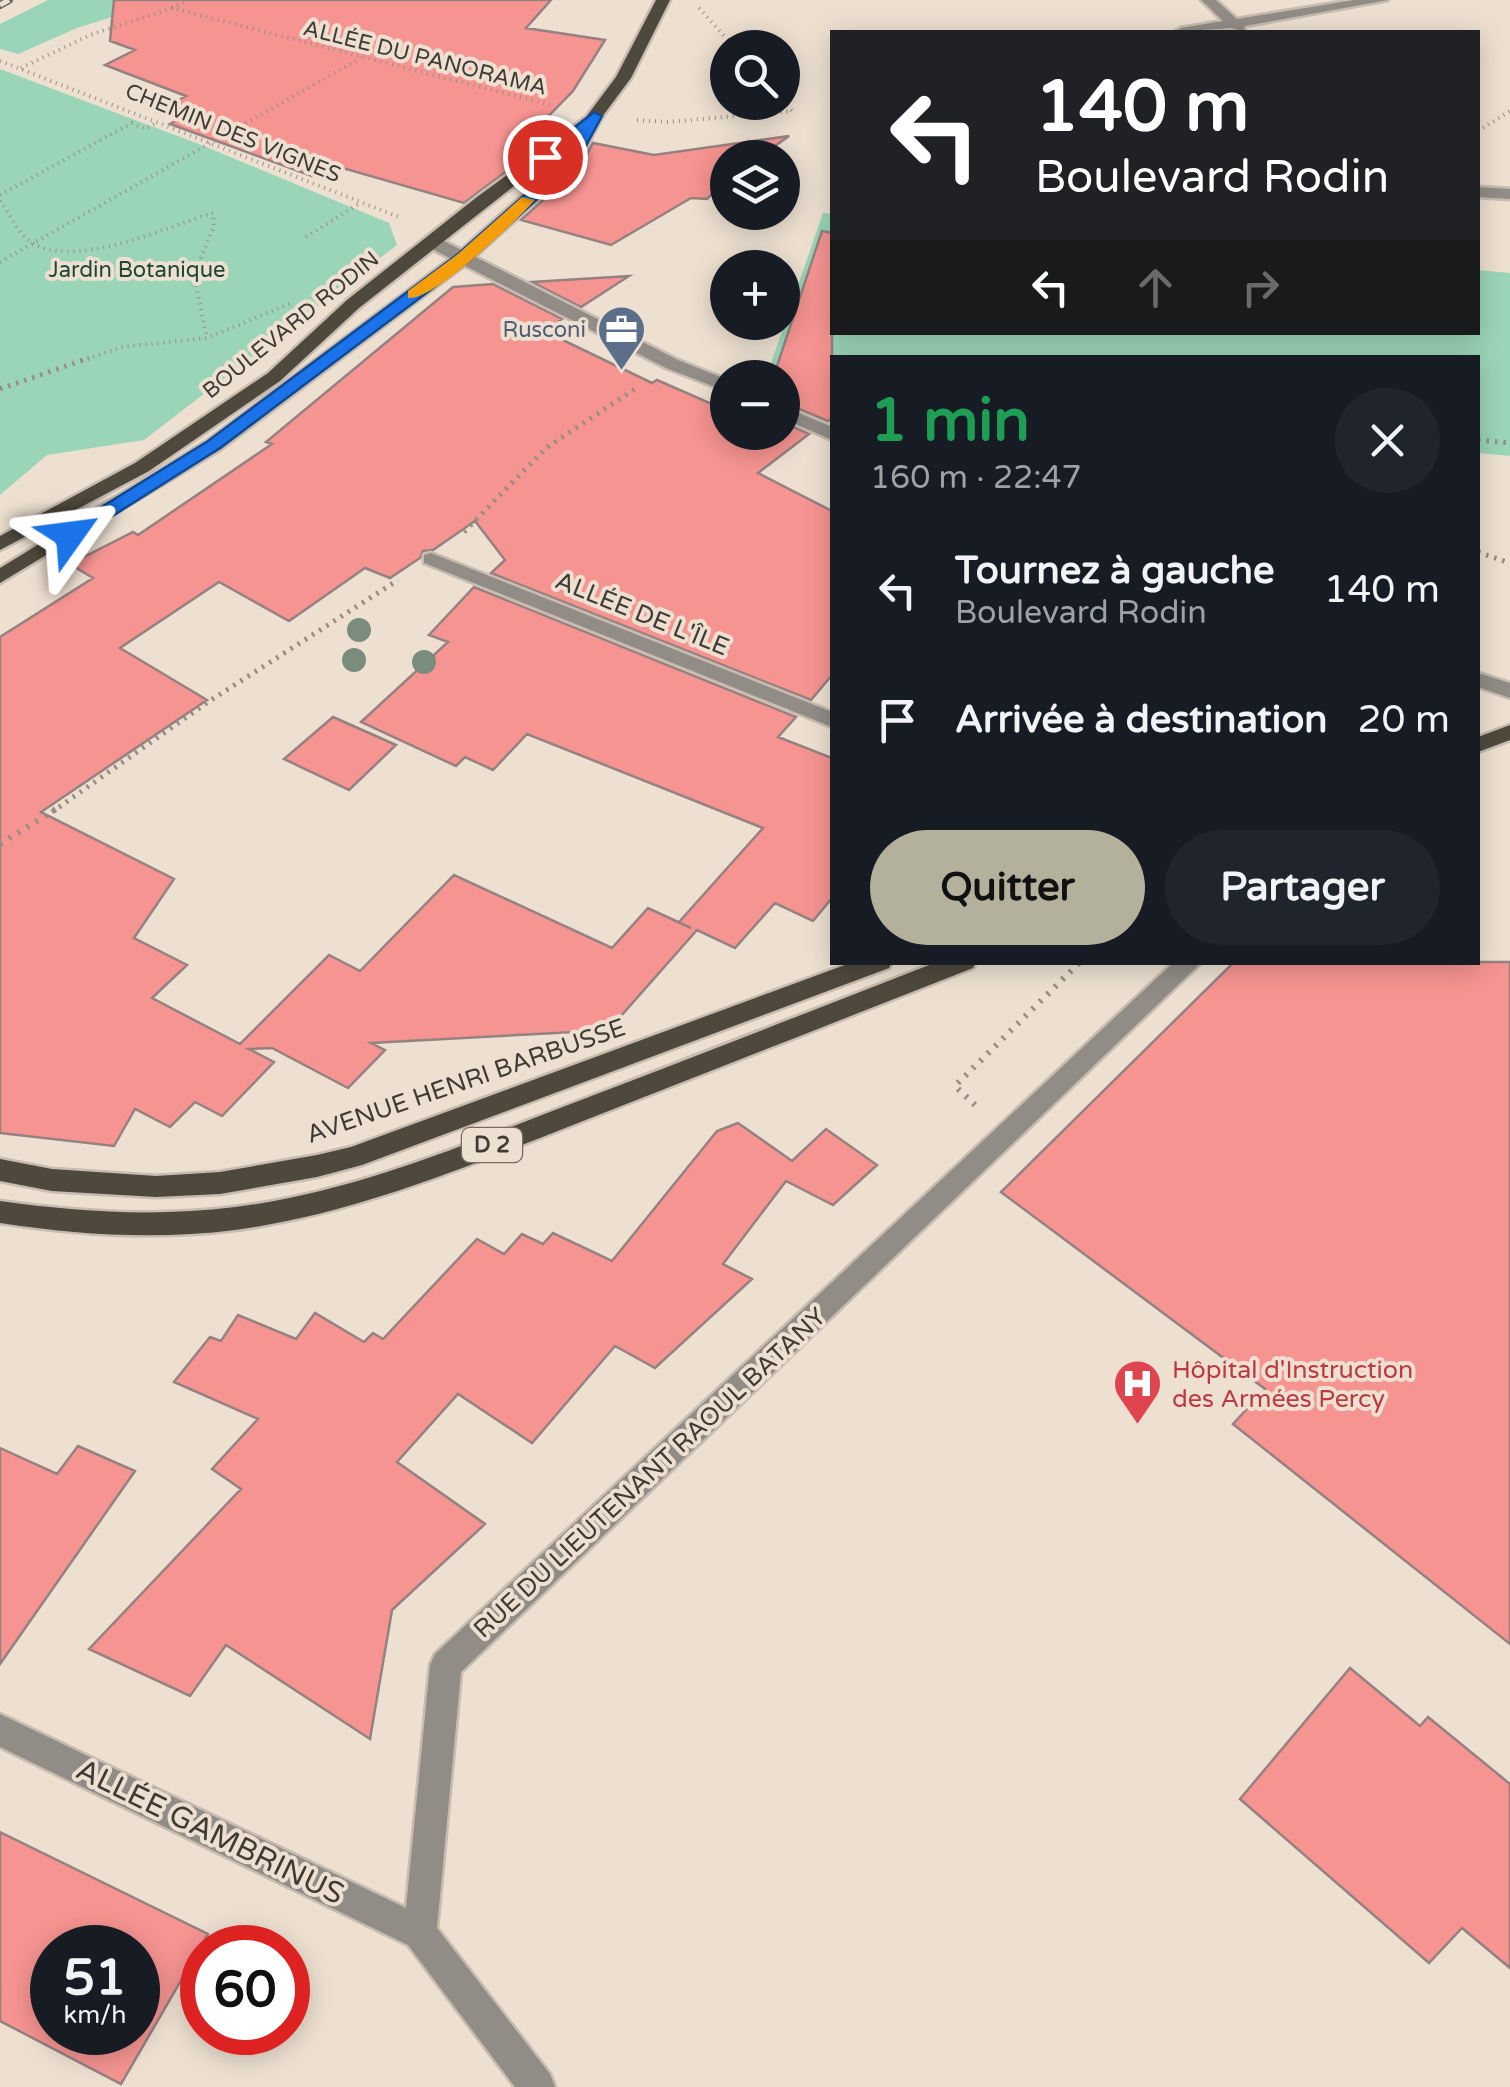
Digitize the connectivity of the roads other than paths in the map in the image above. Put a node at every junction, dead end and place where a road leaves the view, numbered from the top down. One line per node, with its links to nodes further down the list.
1 (663, 0): 6 (main road, BOULEVARD RODIN)
2 (1208, 0): 4 (street)
3 (1380, 0): 4 (street)
4 (1239, 28): 5 (street)
5 (1210, 30)
6 (594, 116): 9 (main road, BOULEVARD RODIN); 10 (main road, BOULEVARD RODIN)
7 (1480, 192): 8 (street)
8 (1510, 194)
9 (434, 242): 10 (street); 14 (main road, BOULEVARD RODIN)
10 (464, 258): 11 (street); 16 (main road, BOULEVARD RODIN)
11 (710, 380)
12 (800, 419): 13 (street)
13 (830, 433)
14 (0, 544)
15 (431, 559): 19 (street, ALLÉE DE L'ÎLE)
16 (0, 577)
17 (1480, 681): 18 (street)
18 (1510, 691)
19 (830, 719)
20 (1510, 732): 21 (main road)
21 (1480, 744)
22 (872, 965): 25 (main road, AVENUE HENRI BARBUSSE / D 2)
23 (956, 965): 26 (main road, D 2)
24 (1187, 965): 28 (street, RUE DU LIEUTENANT RAOUL BATANY)
25 (0, 1170)
26 (0, 1212)
27 (0, 1730): 28 (street, ALLÉE GAMBRINUS)
28 (420, 1933): 29 (street)
29 (537, 2087)

